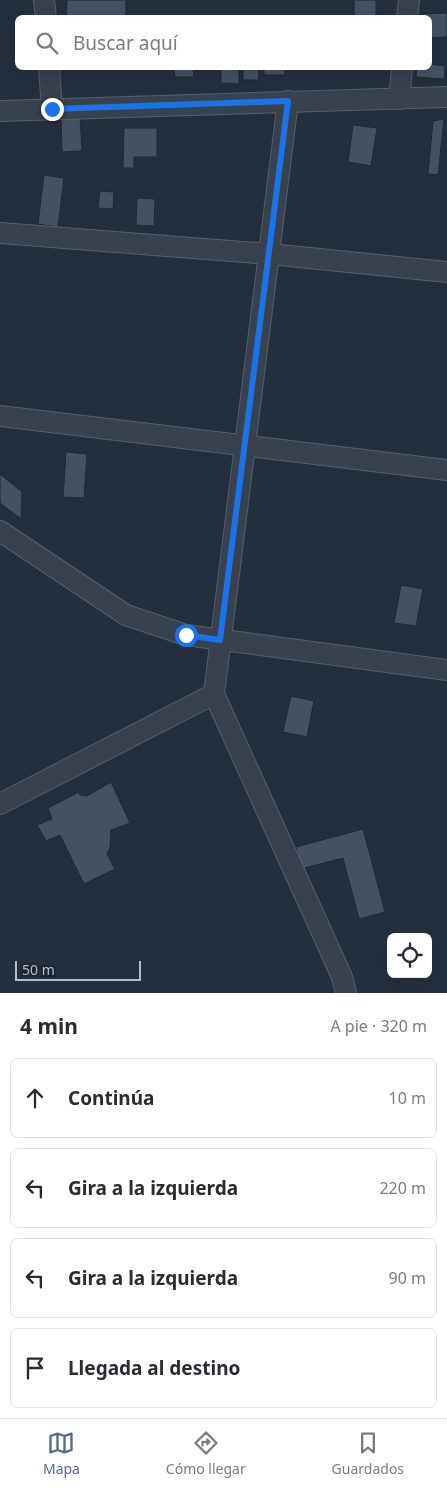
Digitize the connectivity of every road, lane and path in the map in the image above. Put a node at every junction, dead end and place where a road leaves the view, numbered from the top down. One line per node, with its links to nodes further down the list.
1 (44, 0): 3 (street)
2 (409, 0): 4 (street)
3 (46, 15)
4 (407, 15)
5 (49, 70): 10 (street)
6 (402, 70): 8 (street)
7 (447, 97): 8 (street)
8 (398, 98): 9 (street)
9 (288, 101): 10 (street); 13 (street)
10 (52, 109): 11 (street)
11 (0, 111)
12 (0, 233): 13 (street)
13 (270, 254): 14 (street); 16 (street)
14 (447, 272)
15 (0, 416): 16 (street)
16 (244, 446): 17 (street); 19 (street)
17 (447, 470)
18 (0, 531): 19 (street)
19 (220, 640): 20 (street); 21 (street)
20 (447, 670)
21 (214, 694): 22 (street); 23 (street)
22 (0, 804)
23 (346, 993)

